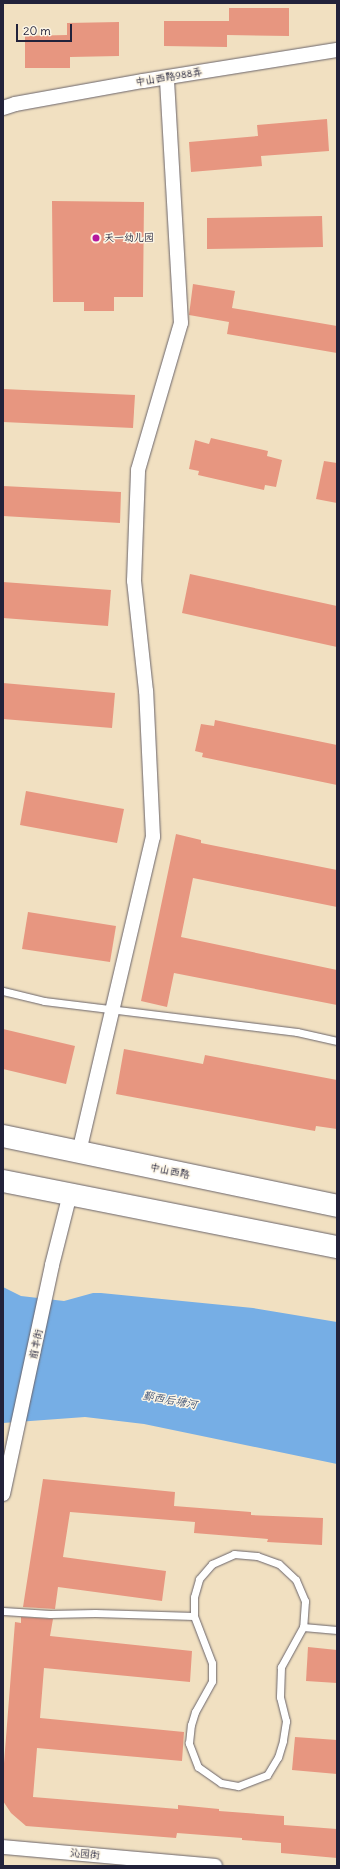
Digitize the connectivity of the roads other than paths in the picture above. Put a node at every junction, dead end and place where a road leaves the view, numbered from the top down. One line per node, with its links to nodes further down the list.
1 (337, 50): 2 (street, 中山西路988弄)
2 (167, 77): 3 (street, 中山西路988弄); 5 (street)
3 (3, 108)
4 (3, 990): 5 (lane)
5 (113, 1008): 6 (lane); 8 (street)
6 (337, 1041)
7 (3, 1136): 8 (main road, 中山西路)
8 (79, 1152): 11 (main road, 中山西路)
9 (3, 1181): 10 (main road)
10 (70, 1194): 12 (main road); 13 (street, 前丰街)
11 (337, 1206)
12 (337, 1247)
13 (3, 1494)
14 (3, 1611): 15 (lane)
15 (194, 1616): 16 (lane); 16 (lane)
16 (303, 1627): 17 (lane)
17 (337, 1630)
18 (3, 1847): 19 (street, 沁园街)
19 (215, 1866)

